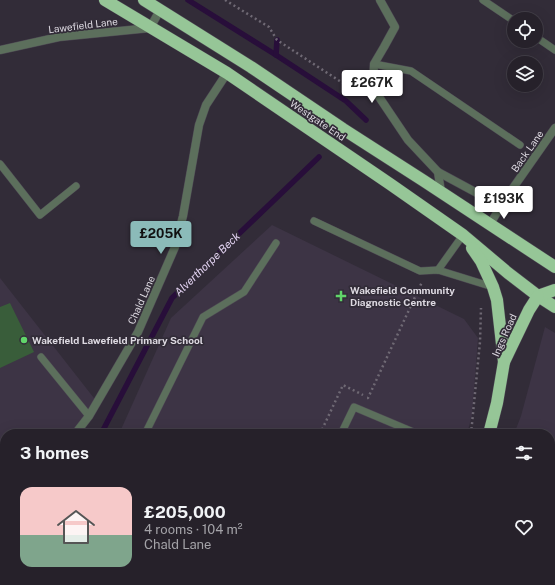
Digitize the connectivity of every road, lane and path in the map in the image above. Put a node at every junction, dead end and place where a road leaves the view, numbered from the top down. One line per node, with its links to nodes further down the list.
1 (105, 0): 8 (highway, Westgate End)
2 (144, 0): 6 (highway, Westgate End)
3 (225, 0): 14 (path)
4 (380, 0): 12 (street)
5 (483, 0): 7 (lane)
6 (160, 10): 8 (street); 20 (highway, Westgate End)
7 (507, 16)
8 (150, 28): 10 (street, Lawefield Lane); 13 (highway, Westgate End)
9 (543, 41): 11 (lane)
10 (0, 50)
11 (555, 50)
12 (374, 64): 16 (lane); 18 (street)
13 (227, 73): 24 (highway, Westgate End); 36 (street, Chald Lane)
14 (362, 96)
15 (555, 128): 21 (street, Back Lane)
16 (520, 145)
17 (0, 164): 19 (lane)
18 (438, 172): 20 (street); 21 (street)
19 (76, 186)
20 (441, 192): 23 (highway, Westgate End)
21 (501, 206): 23 (street, Back Lane)
22 (314, 221): 27 (lane)
23 (490, 224): 26 (highway, Westgate End)
24 (463, 235): 28 (lane); 29 (highway); 31 (highway, Westgate End)
25 (276, 243): 38 (lane)
26 (555, 267)
27 (427, 270): 28 (lane); 39 (path)
28 (438, 270): 29 (lane)
29 (493, 287): 32 (highway)
30 (555, 290): 31 (highway)
31 (538, 296): 33 (highway, Westgate End); 35 (highway, Ings Road)
32 (497, 300): 35 (highway); 42 (path)
33 (555, 307)
34 (40, 357): 36 (lane)
35 (504, 362): 43 (highway, Ings Road)
36 (89, 416): 37 (street, Chald Lane)
37 (79, 429)
38 (147, 429)
39 (322, 429)
40 (343, 429): 41 (lane)
41 (406, 429)
42 (471, 429)
43 (490, 429)

